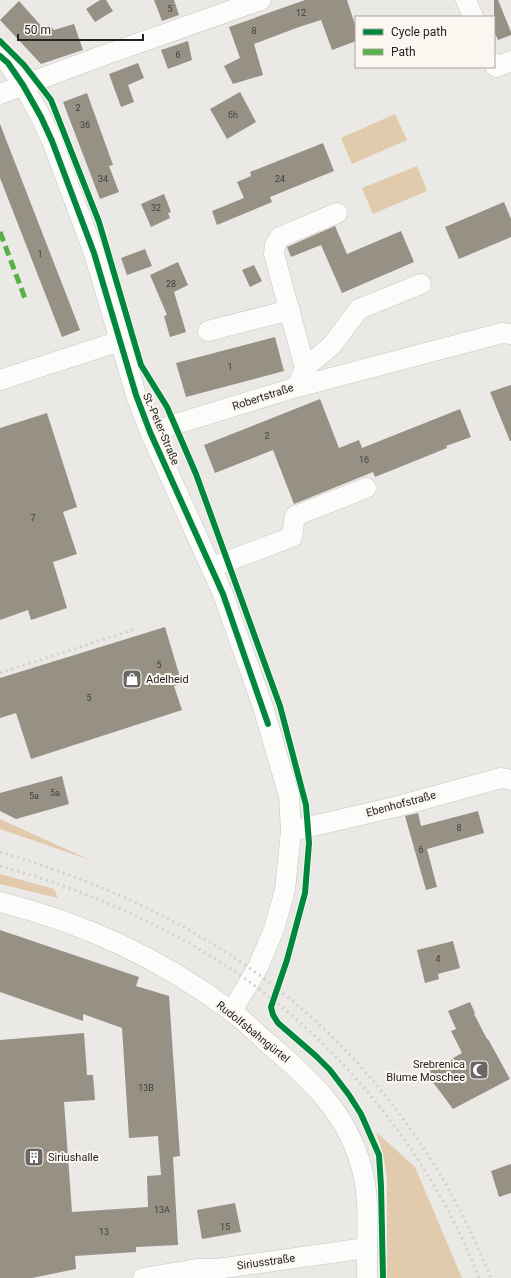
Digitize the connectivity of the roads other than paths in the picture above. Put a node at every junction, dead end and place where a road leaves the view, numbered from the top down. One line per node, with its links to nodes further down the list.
1 (261, 0): 5 (street)
2 (466, 0): 3 (street)
3 (473, 16)
4 (0, 56): 5 (street, St.-Peter-Straße)
5 (23, 85): 6 (street); 12 (street, St.-Peter-Straße)
6 (0, 94)
7 (337, 213): 9 (street)
8 (422, 284): 13 (street)
9 (290, 310): 10 (street); 13 (street)
10 (208, 331)
11 (511, 334): 15 (street)
12 (120, 341): 14 (street); 16 (street, St.-Peter-Straße)
13 (305, 368): 15 (street, Robertstraße)
14 (0, 380)
15 (298, 388): 16 (street, Robertstraße)
16 (150, 432): 18 (street, St.-Peter-Straße)
17 (366, 488): 18 (street)
18 (212, 567): 20 (street, St.-Peter-Straße)
19 (511, 780): 20 (street, Ebenhofstraße)
20 (291, 831): 22 (street, St.-Peter-Straße)
21 (0, 902): 22 (street, Rudolfsbahngürtel)
22 (232, 1011): 23 (street, Rudolfsbahngürtel)
23 (366, 1248): 24 (street, Siriusstraße); 26 (street, Rudolfsbahngürtel)
24 (218, 1274): 25 (street, Siriusstraße)
25 (143, 1278)
26 (366, 1278)

